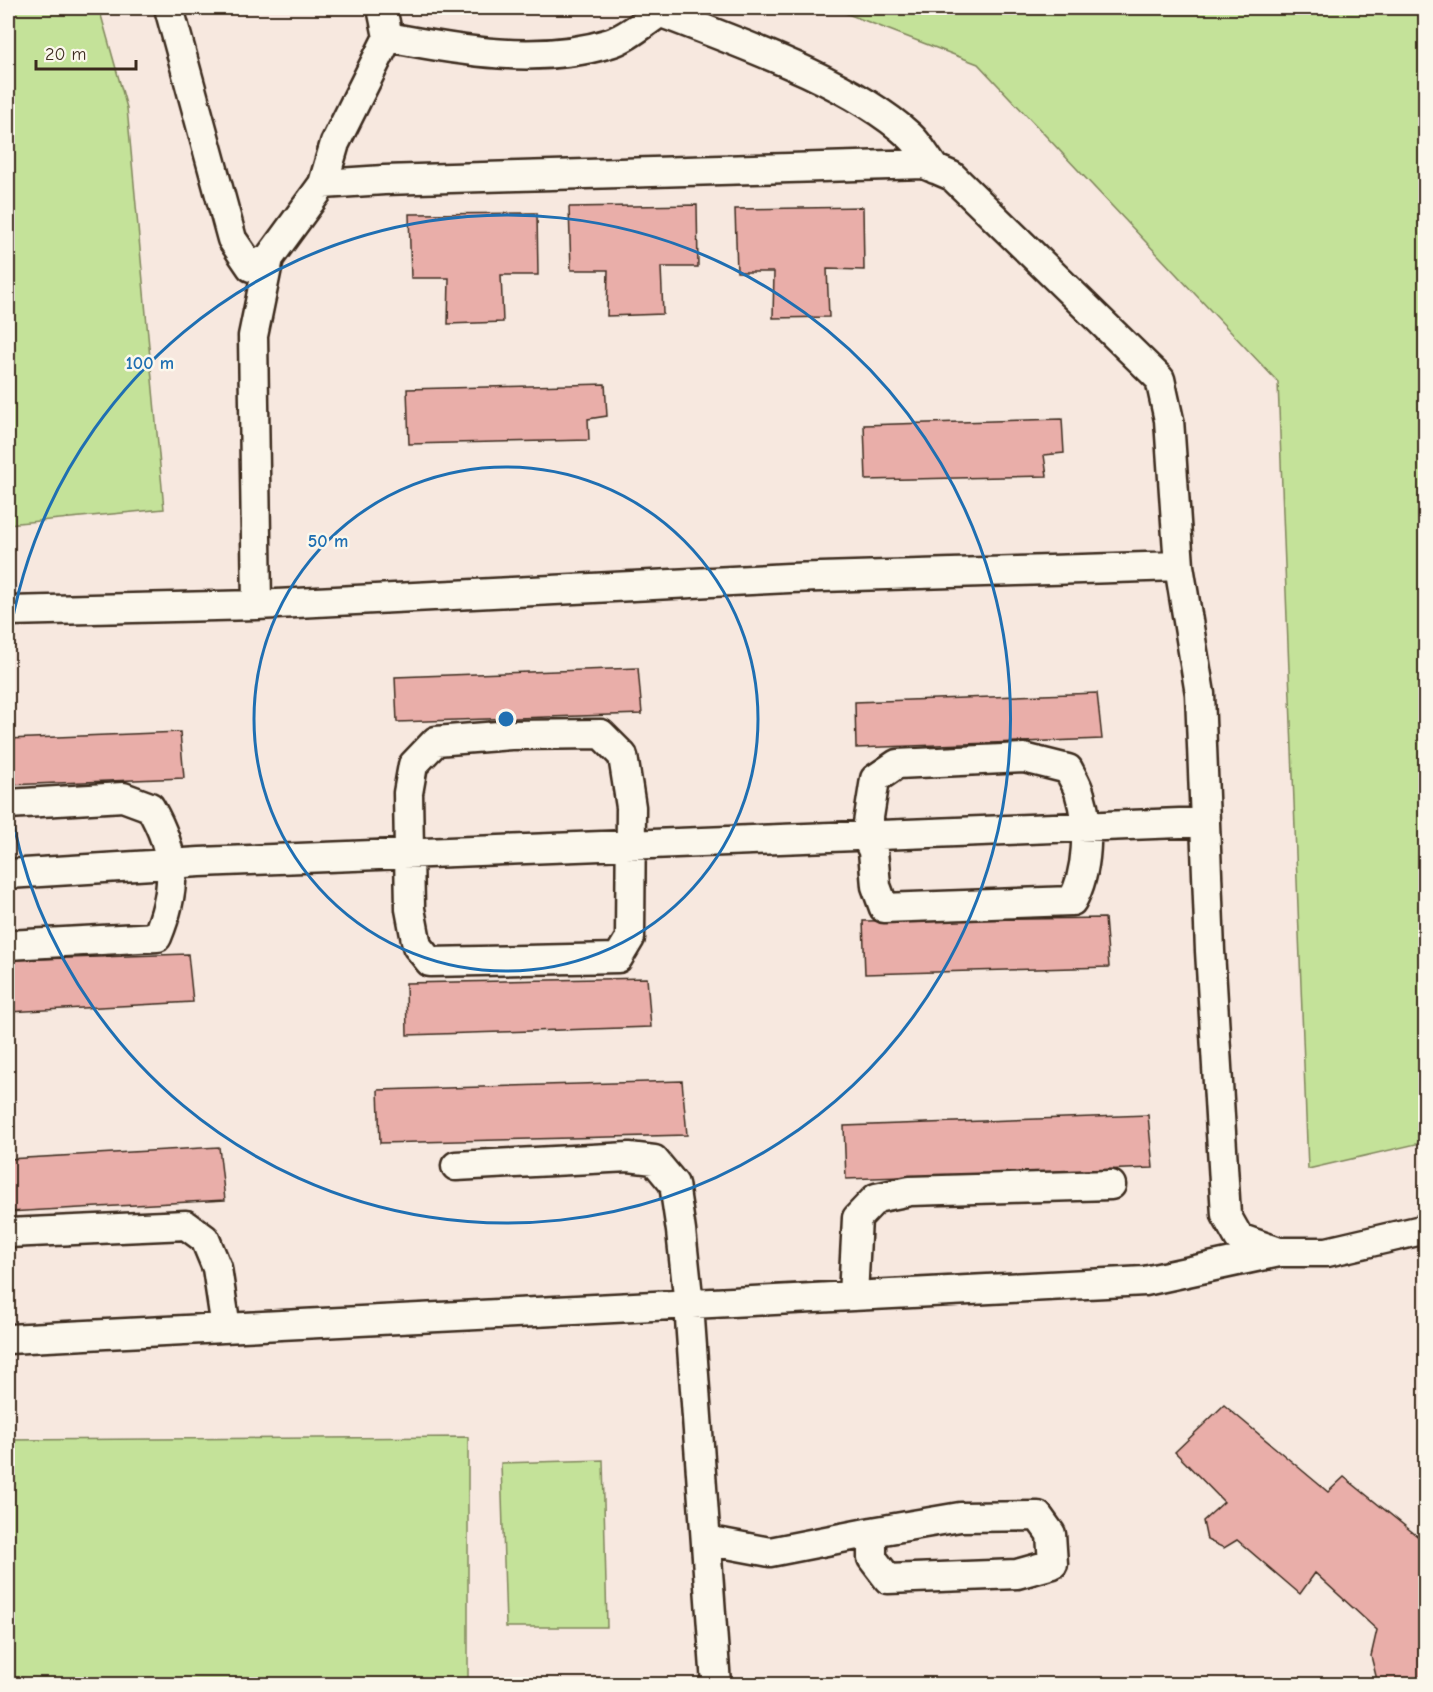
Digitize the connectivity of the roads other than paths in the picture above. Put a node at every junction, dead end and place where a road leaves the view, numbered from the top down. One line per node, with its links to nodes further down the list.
1 (169, 8): 7 (street)
2 (382, 8): 4 (street)
3 (655, 10): 4 (street); 5 (street)
4 (388, 37): 6 (street)
5 (935, 169): 6 (street); 8 (street)
6 (322, 184): 7 (street)
7 (269, 258): 9 (street)
8 (1179, 566): 9 (street); 12 (street)
9 (257, 605): 10 (street)
10 (8, 611)
11 (8, 804): 17 (street)
12 (1205, 822): 13 (street); 24 (street)
13 (1086, 827): 14 (street); 14 (street); 14 (street)
14 (866, 836): 15 (street)
15 (632, 846): 16 (street); 16 (street); 16 (street)
16 (410, 855): 17 (street)
17 (170, 864): 18 (street); 19 (street)
18 (8, 874)
19 (8, 945)
20 (456, 1166): 26 (street)
21 (1111, 1185): 25 (street)
22 (1425, 1229): 24 (street)
23 (8, 1233): 27 (street)
24 (1279, 1252): 25 (street)
25 (853, 1296): 26 (street)
26 (689, 1305): 27 (street); 30 (street)
27 (226, 1328): 28 (street)
28 (8, 1339)
29 (872, 1532): 29 (street); 30 (street)
30 (706, 1540): 31 (street)
31 (716, 1684)

